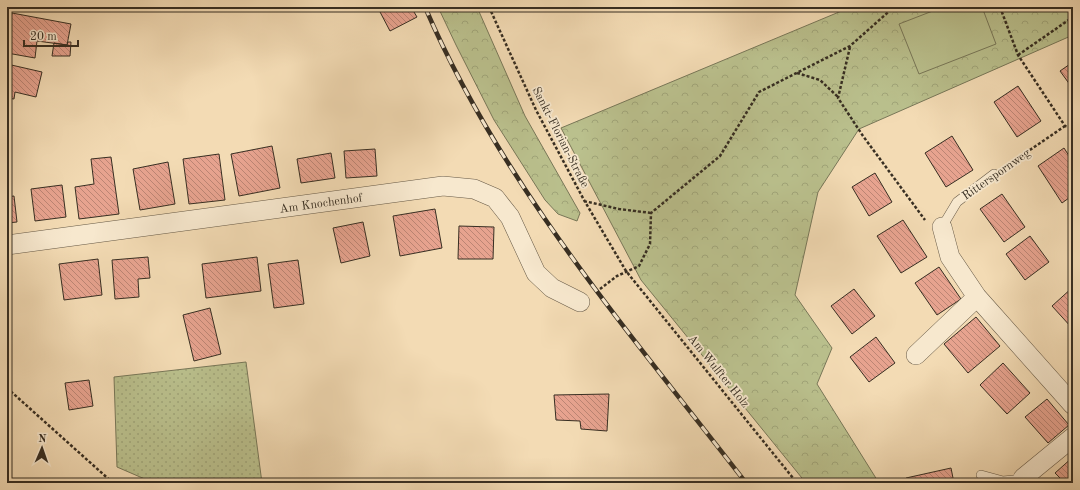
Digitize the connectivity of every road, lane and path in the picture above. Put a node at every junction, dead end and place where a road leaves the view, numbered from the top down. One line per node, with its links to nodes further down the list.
1 (488, 7): 12 (path, Sankt-Florian-Straße)
2 (894, 7): 5 (path)
3 (1000, 7): 6 (path)
4 (1073, 18): 6 (path)
5 (850, 46): 7 (path); 8 (path)
6 (1018, 55): 9 (path)
7 (797, 74): 8 (path); 13 (path)
8 (838, 98): 14 (path)
9 (1065, 126): 10 (path); 11 (path, Ritterspornweg)
10 (1073, 128)
11 (994, 174): 14 (lane, Ritterspornweg)
12 (584, 200): 13 (path); 16 (path, Sankt-Florian-Straße)
13 (651, 213): 16 (path)
14 (942, 227): 17 (street)
15 (7, 245): 18 (street, Am Knochenhof)
16 (626, 271): 18 (path); 26 (path, Am Wulfter Holz)
17 (976, 297): 19 (street); 21 (street)
18 (580, 302)
19 (916, 355)
20 (7, 388): 25 (path)
21 (1073, 405)
22 (1073, 437): 24 (street)
23 (981, 475): 24 (lane)
24 (1026, 481)
25 (113, 483)
26 (797, 483)

